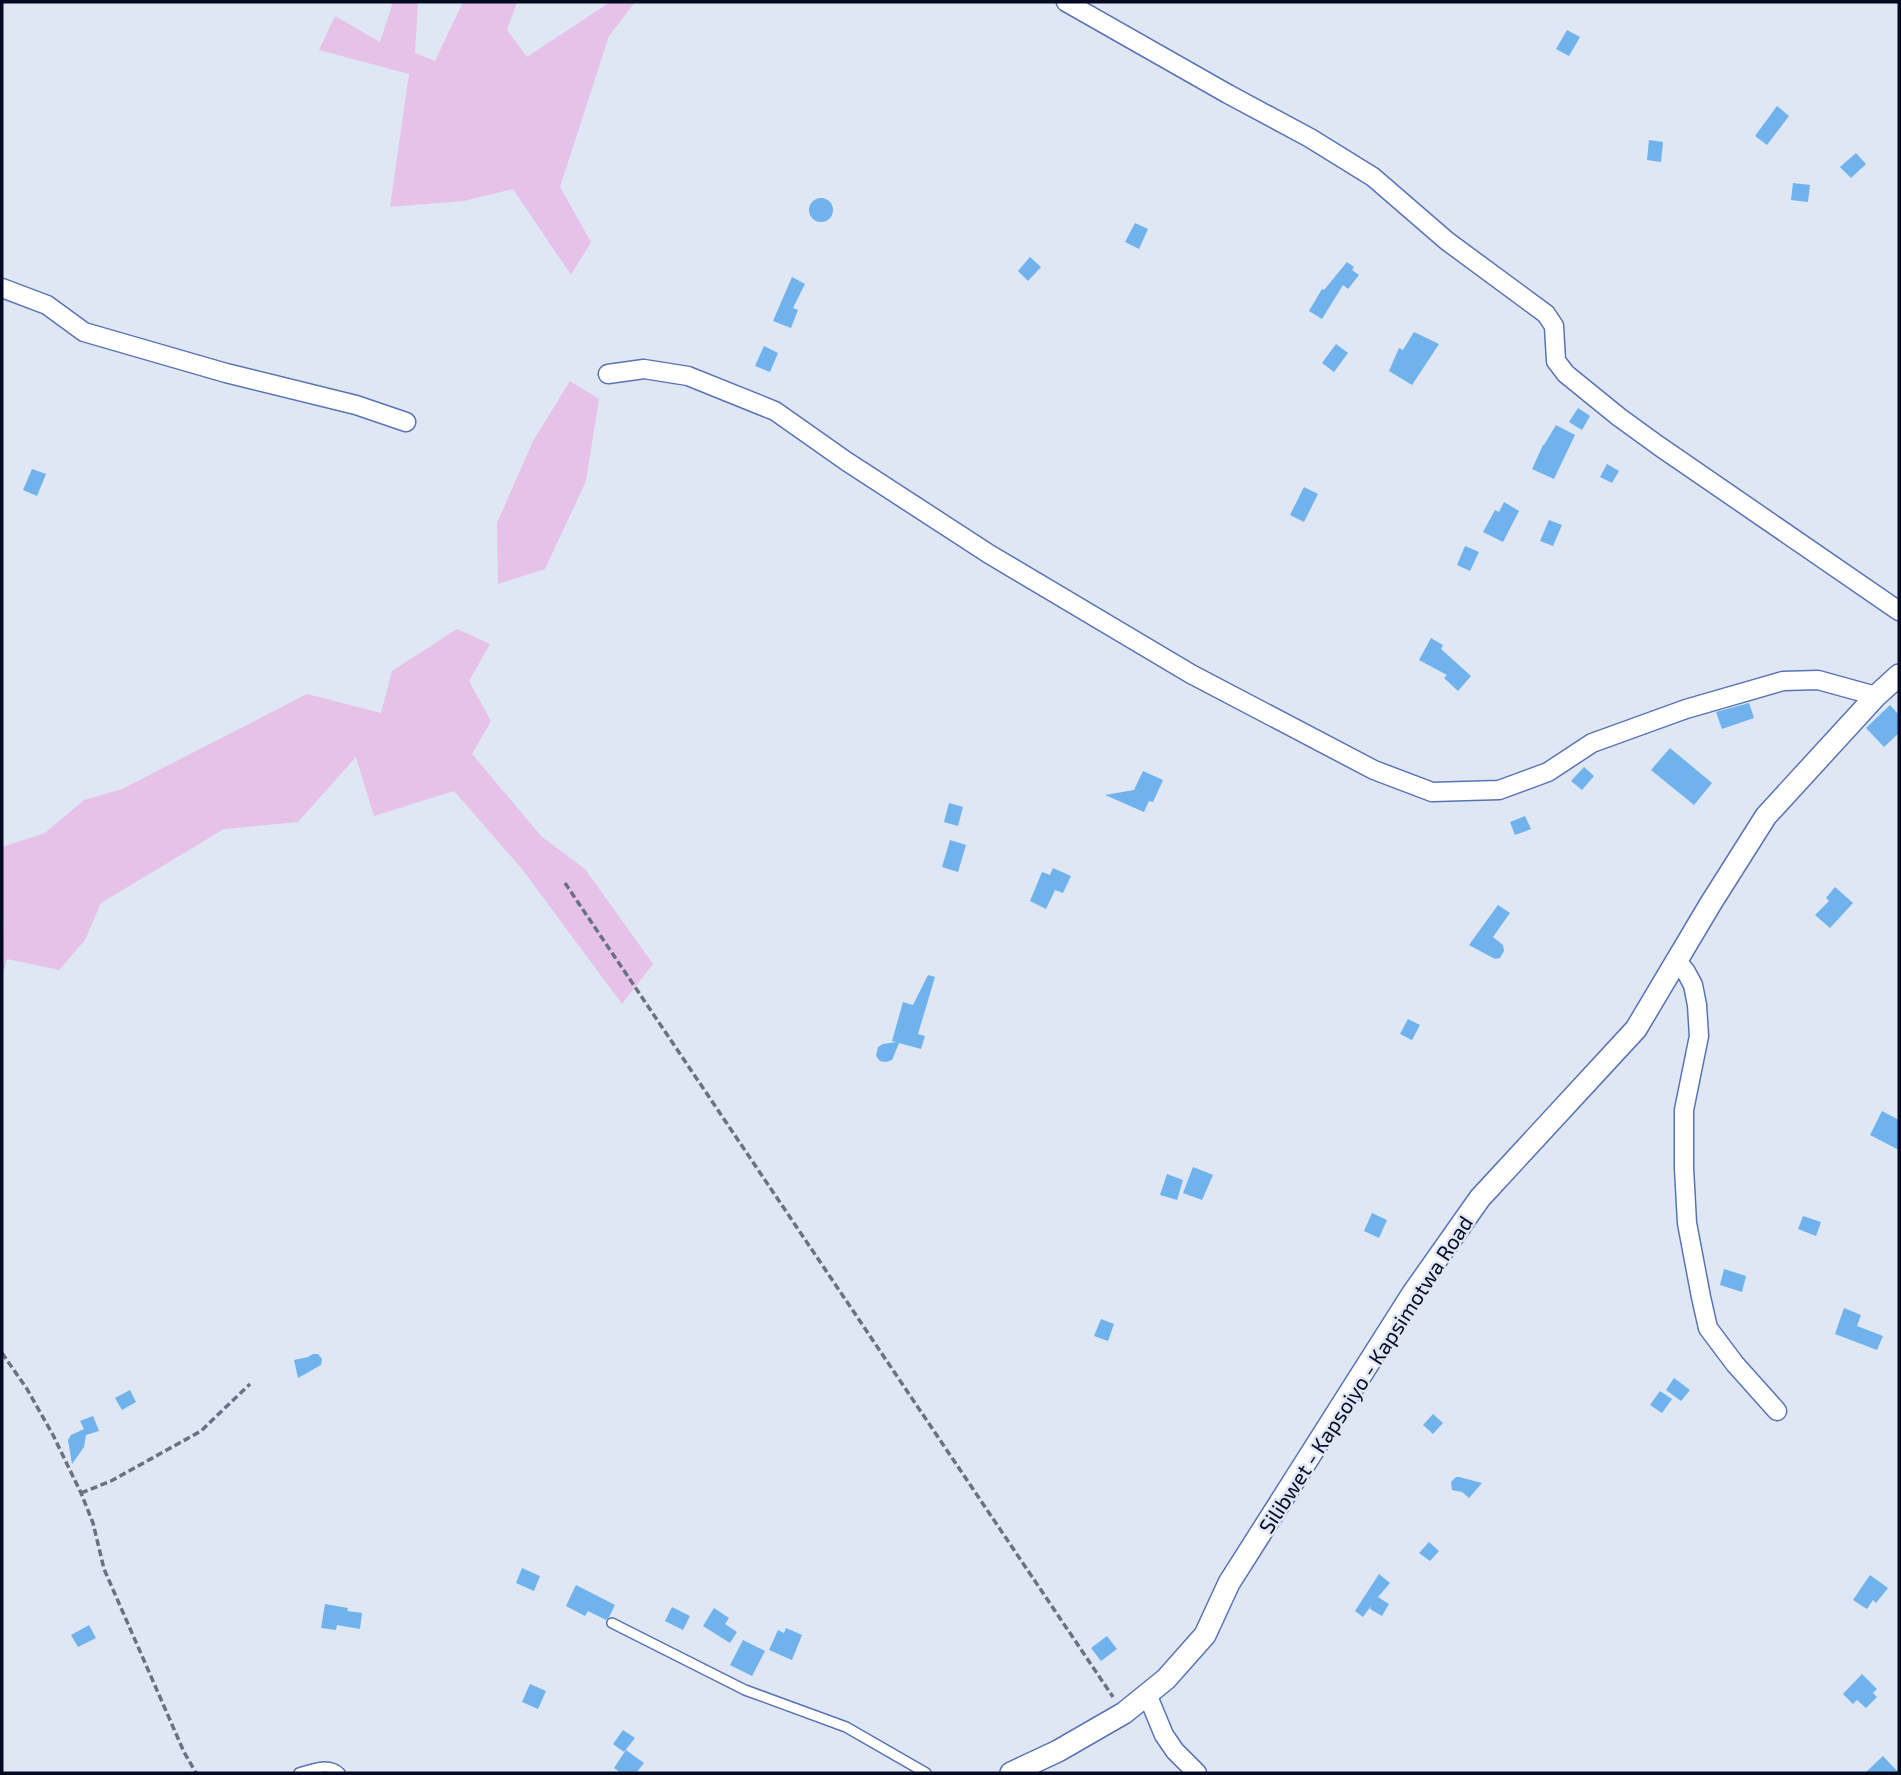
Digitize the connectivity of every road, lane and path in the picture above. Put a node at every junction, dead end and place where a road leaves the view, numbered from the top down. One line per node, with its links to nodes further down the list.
1 (1066, 2): 5 (street)
2 (2, 288): 4 (street)
3 (608, 374): 7 (street)
4 (406, 422)
5 (1899, 611)
6 (1899, 675): 7 (street, Silibwet - Kapsoiyo - Kapsimotwa Road)
7 (1876, 696): 9 (street, Silibwet - Kapsoiyo - Kapsimotwa Road)
8 (565, 883): 16 (path)
9 (1677, 961): 12 (street); 15 (street, Silibwet - Kapsoiyo - Kapsimotwa Road)
10 (2, 1353): 13 (path)
11 (250, 1384): 13 (path)
12 (1777, 1411)
13 (81, 1493): 17 (path)
14 (612, 1623): 20 (lane)
15 (1147, 1694): 16 (street, Silibwet - Kapsoiyo - Kapsimotwa Road); 22 (street)
16 (1124, 1713): 21 (street, Silibwet - Kapsoiyo - Kapsimotwa Road)
17 (196, 1773)
18 (299, 1773): 19 (lane)
19 (340, 1773)
20 (926, 1773)
21 (1011, 1773)
22 (1196, 1773)

